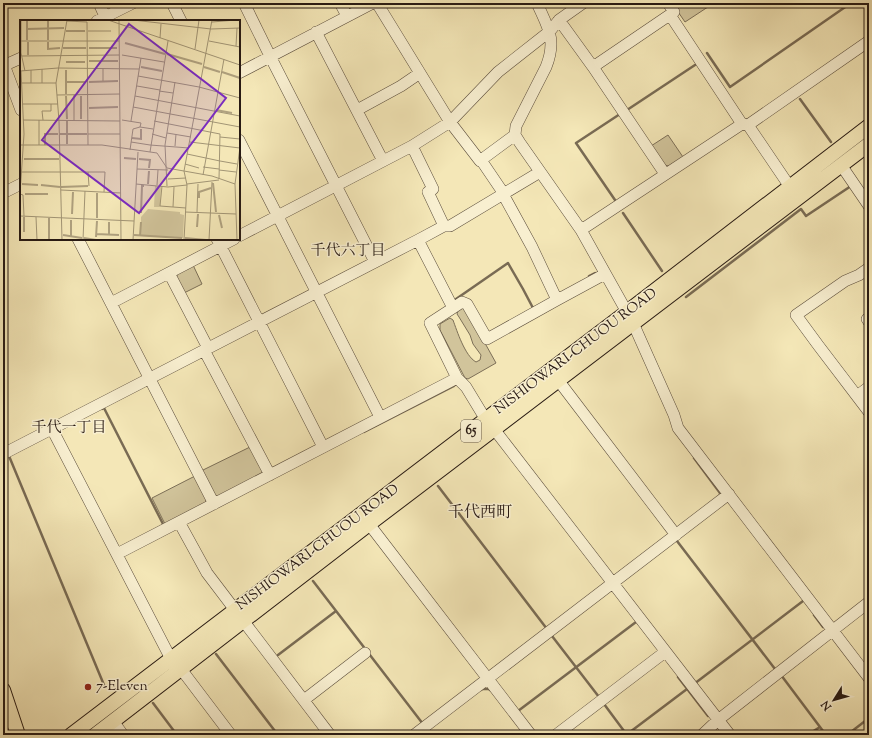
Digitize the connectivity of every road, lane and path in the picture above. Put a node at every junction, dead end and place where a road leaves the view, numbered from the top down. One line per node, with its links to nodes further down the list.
1 (99, 3): 13 (street)
2 (133, 3): 13 (street)
3 (172, 3): 14 (street)
4 (244, 3): 19 (street)
5 (340, 3): 12 (street)
6 (373, 3): 12 (street)
7 (377, 3): 24 (street)
8 (537, 3): 16 (street)
9 (583, 3): 15 (street)
10 (668, 3): 11 (street)
11 (670, 15): 22 (street); 28 (street)
12 (347, 16): 17 (street)
13 (103, 20)
14 (180, 20)
15 (559, 20): 16 (street); 22 (street)
16 (550, 31): 27 (street); 30 (street)
17 (316, 32): 19 (street); 26 (street)
18 (869, 41): 28 (street)
19 (270, 56): 23 (street); 40 (street)
20 (20, 58): 21 (street)
21 (4, 65): 25 (street)
22 (593, 67): 38 (street)
23 (240, 72)
24 (420, 73): 26 (street); 27 (street)
25 (20, 107)
26 (357, 110): 35 (street)
27 (450, 122): 33 (street); 34 (street)
28 (745, 124): 38 (street); 41 (street)
29 (869, 126): 41 (main road, NISHIOWARI-CHUOU ROAD / 65)
30 (515, 135): 34 (street); 37 (street)
31 (240, 142): 45 (street)
32 (869, 144): 36 (main road, NISHIOWARI-CHUOU ROAD / 65)
33 (412, 146): 35 (street); 46 (street)
34 (481, 160): 43 (street)
35 (383, 161): 40 (street)
36 (841, 165): 44 (street); 61 (main road, NISHIOWARI-CHUOU ROAD / 65)
37 (540, 172): 43 (street); 47 (street)
38 (665, 174): 47 (street)
39 (20, 184): 42 (street)
40 (336, 186): 45 (street); 53 (street)
41 (790, 187): 61 (main road, NISHIOWARI-CHUOU ROAD / 65)
42 (3, 193)
43 (504, 194): 46 (street); 58 (street)
44 (869, 206)
45 (278, 216): 48 (street); 57 (street)
46 (444, 226): 51 (street)
47 (581, 230): 56 (street)
48 (240, 235)
49 (79, 240): 59 (street)
50 (229, 240): 52 (street)
51 (418, 240): 53 (street); 60 (street)
52 (218, 242): 55 (street); 62 (street)
53 (375, 262): 57 (street)
54 (869, 268): 68 (street)
55 (169, 273): 59 (street); 63 (street)
56 (605, 274): 58 (street); 61 (street)
57 (317, 292): 62 (street); 70 (street)
58 (557, 300): 60 (street)
59 (111, 303): 64 (street)
60 (453, 308): 65 (street)
61 (630, 318): 66 (main road, NISHIOWARI-CHUOU ROAD / 65); 71 (main road, NISHIOWARI-CHUOU ROAD / 65); 76 (street)
62 (259, 322): 63 (street); 73 (street)
63 (206, 349): 64 (street); 75 (street)
64 (150, 378): 72 (street); 77 (street)
65 (456, 378): 70 (street); 71 (street)
66 (558, 380): 71 (main road, NISHIOWARI-CHUOU ROAD / 65); 80 (street)
67 (869, 387): 68 (street)
68 (857, 396): 69 (street)
69 (869, 412)
70 (380, 417): 73 (street)
71 (490, 424): 79 (main road, NISHIOWARI-CHUOU ROAD / 65); 82 (street); 84 (main road, NISHIOWARI-CHUOU ROAD / 65)
72 (52, 429): 74 (street); 81 (street)
73 (323, 447): 75 (street)
74 (3, 454)
75 (270, 475): 77 (street)
76 (729, 494): 80 (street); 85 (street)
77 (214, 504): 78 (street)
78 (179, 522): 81 (street); 84 (street)
79 (369, 524): 84 (main road, NISHIOWARI-CHUOU ROAD / 65); 90 (street)
80 (676, 535): 82 (street)
81 (117, 554): 88 (street)
82 (613, 583): 86 (street); 90 (street)
83 (869, 602): 85 (street)
84 (240, 615): 88 (main road, NISHIOWARI-CHUOU ROAD / 65); 92 (street)
85 (833, 630): 89 (street); 93 (street)
86 (665, 652): 93 (street); 103 (street)
87 (365, 653): 92 (street)
88 (176, 664): 94 (main road, NISHIOWARI-CHUOU ROAD / 65); 96 (main road, NISHIOWARI-CHUOU ROAD / 65); 99 (street)
89 (869, 678)
90 (488, 679): 101 (street); 102 (street)
91 (3, 690): 95 (main road)
92 (304, 700): 100 (street)
93 (718, 720): 104 (street); 105 (street)
94 (113, 721): 97 (main road, NISHIOWARI-CHUOU ROAD / 65); 98 (street)
95 (18, 735)
96 (71, 735)
97 (95, 735)
98 (123, 735)
99 (231, 735)
100 (330, 735)
101 (414, 735)
102 (531, 735)
103 (556, 735)
104 (702, 735)
105 (730, 735)

